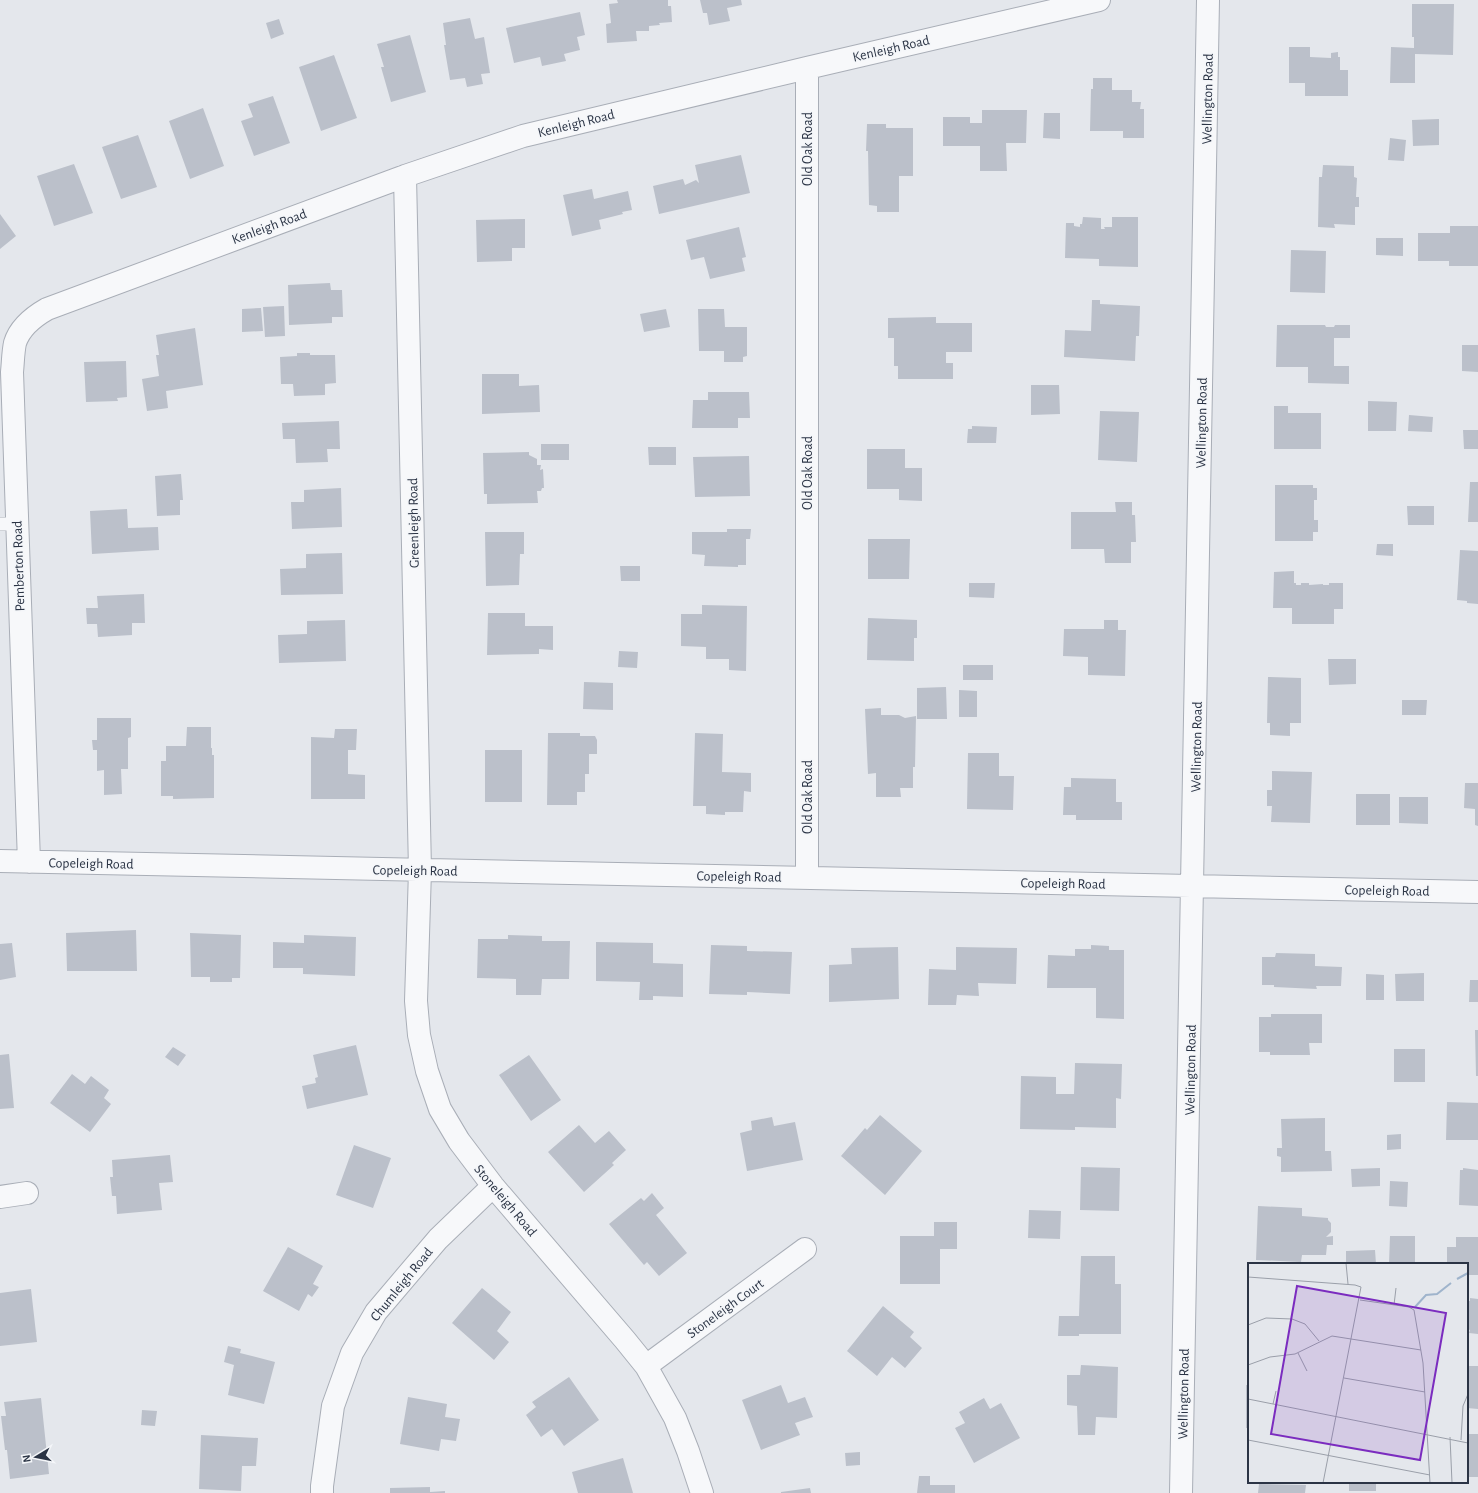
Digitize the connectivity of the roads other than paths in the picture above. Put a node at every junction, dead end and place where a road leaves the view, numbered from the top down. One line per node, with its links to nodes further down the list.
1 (1099, 0): 3 (street, Kenleigh Road)
2 (1208, 0): 11 (street, Wellington Road)
3 (807, 68): 4 (street, Kenleigh Road); 10 (street, Old Oak Road)
4 (406, 176): 5 (street, Kenleigh Road); 9 (street, Greenleigh Road)
5 (69, 300): 6 (street, Pemberton Road)
6 (8, 524): 8 (street, Pemberton Road)
7 (0, 861): 8 (street, Copeleigh Road)
8 (29, 862): 9 (street, Copeleigh Road)
9 (420, 870): 10 (street, Copeleigh Road); 13 (street, Stoneleigh Road)
10 (807, 878): 11 (street, Copeleigh Road)
11 (1193, 886): 12 (street, Copeleigh Road); 20 (street, Wellington Road)
12 (1478, 892)
13 (493, 1186): 17 (street, Stoneleigh Road); 18 (street, Chumleigh Road)
14 (26, 1193): 15 (street)
15 (0, 1197)
16 (805, 1249): 17 (street, Stoneleigh Court)
17 (646, 1366): 19 (street, Stoneleigh Road)
18 (322, 1493)
19 (702, 1493)
20 (1182, 1493)

